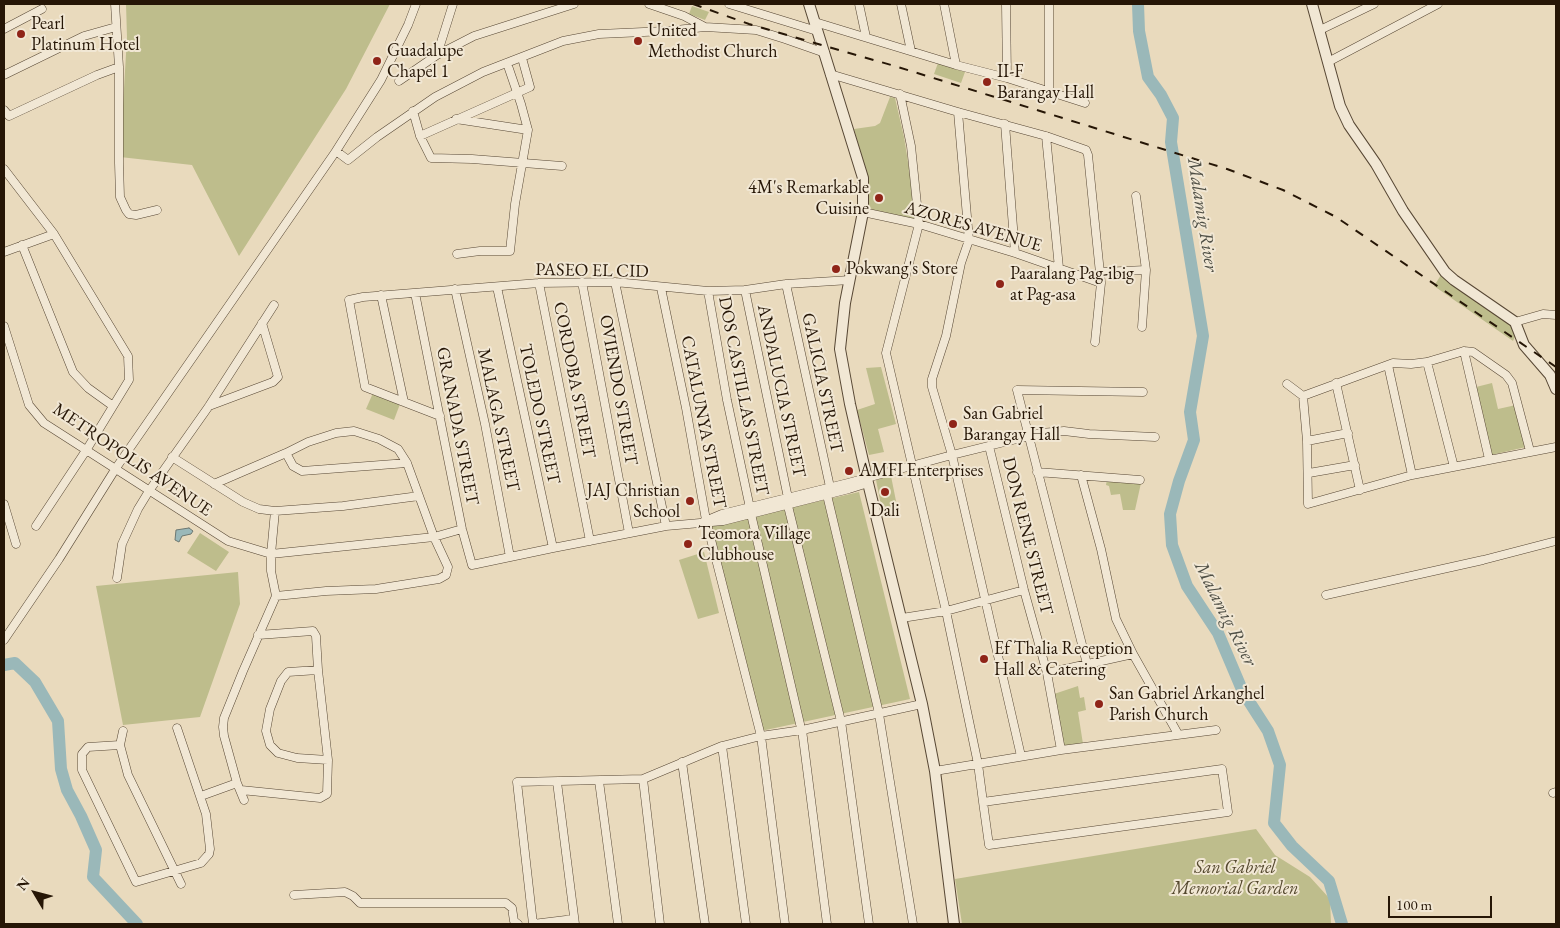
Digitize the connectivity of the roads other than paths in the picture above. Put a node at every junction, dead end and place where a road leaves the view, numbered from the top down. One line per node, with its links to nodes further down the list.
1 (115, 4): 18 (street)
2 (416, 4): 47 (street)
3 (453, 4): 25 (street)
4 (574, 4): 25 (street)
5 (649, 4): 19 (street)
6 (728, 4): 17 (street)
7 (809, 4): 17 (street)
8 (859, 4): 22 (street)
9 (901, 4): 24 (street)
10 (944, 4): 29 (street)
11 (1006, 4): 33 (street)
12 (1049, 4): 35 (street)
13 (1312, 4): 21 (street)
14 (1374, 4): 21 (street)
15 (1438, 4): 27 (street)
16 (42, 9): 20 (street)
17 (816, 26): 22 (street); 23 (street)
18 (116, 27): 30 (street); 32 (street)
19 (705, 27): 23 (street); 26 (street)
20 (4, 29)
21 (1320, 30): 27 (street)
22 (866, 37): 24 (street)
23 (823, 48): 31 (street)
24 (911, 51): 29 (street)
25 (437, 55): 34 (street)
26 (522, 58): 28 (street); 36 (street)
27 (1328, 62): 79 (street)
28 (507, 63): 36 (street); 40 (street)
29 (956, 65): 33 (street)
30 (119, 67): 39 (street); 52 (street)
31 (830, 74): 37 (street); 53 (street)
32 (4, 75)
33 (1007, 78): 35 (street)
34 (399, 81)
35 (1049, 91): 38 (street)
36 (516, 92): 42 (street); 44 (street)
37 (900, 94): 41 (street); 54 (street)
38 (1085, 103)
39 (4, 110)
40 (413, 111): 45 (street); 47 (street)
41 (958, 112): 43 (street); 56 (street)
42 (456, 120): 44 (street); 45 (street)
43 (1005, 124): 46 (street); 59 (street)
44 (528, 130): 48 (street)
45 (420, 136): 48 (street)
46 (1046, 136): 61 (street); 63 (street)
47 (336, 151): 112 (street)
48 (523, 162): 49 (street); 60 (street)
49 (562, 166)
50 (4, 169): 55 (street)
51 (1136, 196): 62 (street)
52 (157, 210)
53 (863, 212): 54 (street, AZORES AVENUE); 64 (street)
54 (919, 224): 56 (street, AZORES AVENUE); 110 (street)
55 (54, 234): 57 (street); 93 (street)
56 (969, 240): 59 (street, AZORES AVENUE); 105 (street)
57 (22, 246): 58 (street); 93 (street)
58 (4, 252)
59 (1015, 253): 61 (street, AZORES AVENUE)
60 (458, 254)
61 (1059, 268): 68 (street, AZORES AVENUE)
62 (1146, 270): 63 (street); 82 (street)
63 (1101, 272): 68 (street)
64 (850, 280): 69 (street, PASEO EL CID); 117 (street)
65 (582, 282): 66 (street, PASEO EL CID); 67 (street, PASEO EL CID); 133 (street, OVIENDO STREET)
66 (616, 282): 71 (street, PASEO EL CID); 131 (street)
67 (540, 283): 70 (street, PASEO EL CID); 135 (street, CORDOBA STREET)
68 (1101, 283): 83 (street)
69 (786, 284): 74 (street, PASEO EL CID); 122 (street, GALICIA STREET)
70 (497, 287): 72 (street, PASEO EL CID); 138 (street, TOLEDO STREET)
71 (661, 288): 73 (street, PASEO EL CID); 128 (street, CATALUNYA STREET)
72 (455, 289): 75 (street, PASEO EL CID); 140 (street, MALAGA STREET)
73 (708, 290): 74 (street, PASEO EL CID); 127 (street, DOS CASTILLAS STREET)
74 (745, 290): 124 (street, ANDALUCIA STREET)
75 (415, 293): 76 (street, PASEO EL CID); 95 (street, GRANADA STREET)
76 (382, 295): 92 (street); 92 (street, PASEO EL CID)
77 (274, 305): 80 (street)
78 (1556, 316): 79 (street)
79 (1515, 322): 89 (street)
80 (262, 324): 94 (street); 94 (street)
81 (4, 326): 102 (street, METROPOLIS AVENUE)
82 (1142, 327)
83 (1095, 342)
84 (1464, 351): 85 (street); 103 (street); 107 (street)
85 (1427, 362): 86 (street); 111 (street)
86 (1388, 365): 87 (street); 116 (street)
87 (1336, 383): 91 (street); 96 (street)
88 (1287, 384): 91 (street)
89 (1556, 389)
90 (1143, 392): 97 (street)
91 (1303, 396): 99 (street)
92 (404, 402): 95 (street)
93 (113, 406): 102 (street)
94 (209, 406): 106 (street)
95 (440, 416): 132 (street, GRANADA STREET)
96 (1348, 433): 99 (street); 109 (street)
97 (1028, 436): 98 (street); 100 (street); 113 (street)
98 (1155, 437)
99 (1307, 441): 114 (street)
100 (989, 446): 105 (street); 142 (street, DON RENE STREET)
101 (1556, 447): 103 (street)
102 (87, 449): 112 (street, METROPOLIS AVENUE); 130 (street)
103 (1530, 451): 107 (street)
104 (286, 453): 108 (street); 108 (street); 119 (street)
105 (952, 455): 110 (street); 145 (street)
106 (172, 458): 119 (street); 121 (street)
107 (1489, 459): 111 (street)
108 (407, 463): 123 (street)
109 (1354, 465): 114 (street); 120 (street)
110 (912, 466): 117 (street); 146 (street)
111 (1454, 467): 116 (street)
112 (116, 468): 121 (street, METROPOLIS AVENUE); 149 (street)
113 (1037, 472): 115 (street); 151 (street)
114 (1309, 473): 120 (street)
115 (1081, 475): 118 (street); 150 (street)
116 (1412, 475): 120 (street)
117 (868, 480): 122 (street); 147 (street)
118 (1140, 480)
119 (214, 484): 126 (street)
120 (1360, 490)
121 (149, 491): 139 (street, METROPOLIS AVENUE); 141 (street)
122 (828, 491): 124 (street); 155 (street, GALICIA STREET)
123 (418, 496): 126 (street); 134 (street)
124 (788, 502): 127 (street); 156 (street, ANDALUCIA STREET)
125 (4, 504): 129 (street)
126 (275, 511): 139 (street)
127 (750, 511): 128 (street); 157 (street, DOS CASTILLAS STREET)
128 (705, 522): 131 (street); 162 (street, CATALUNYA STREET)
129 (6, 525): 137 (street)
130 (36, 526)
131 (666, 526): 133 (street)
132 (462, 529): 134 (street); 140 (street, GRANADA STREET)
133 (629, 533): 135 (street)
134 (434, 537): 139 (street); 144 (street)
135 (590, 541): 138 (street)
136 (1556, 541): 143 (street)
137 (16, 544)
138 (553, 548): 140 (street)
139 (271, 554): 144 (street)
140 (510, 557)
141 (117, 578)
142 (1024, 590): 145 (street); 153 (street, DON RENE STREET)
143 (1326, 595)
144 (276, 596): 148 (street)
145 (985, 599): 146 (street); 166 (street)
146 (946, 611): 147 (street); 169 (street)
147 (902, 618): 154 (street)
148 (258, 635): 152 (street); 174 (street)
149 (4, 640)
150 (1133, 654): 151 (street); 161 (street)
151 (1086, 664): 153 (street)
152 (318, 670): 167 (street); 167 (street)
153 (1047, 673): 165 (street, DON RENE STREET)
154 (922, 704): 155 (street); 170 (street)
155 (878, 711): 156 (street); 191 (street, GALICIA STREET)
156 (840, 719): 157 (street); 190 (street, ANDALUCIA STREET)
157 (801, 727): 162 (street); 189 (street, DOS CASTILLAS STREET)
158 (177, 728): 175 (street)
159 (1216, 730): 161 (street)
160 (123, 731): 163 (street)
161 (1178, 734): 165 (street)
162 (761, 736): 164 (street); 188 (street, CATALUNYA STREET)
163 (120, 745): 178 (street); 178 (street)
164 (722, 746): 168 (street); 187 (street)
165 (1061, 750): 166 (street)
166 (1021, 756): 169 (street)
167 (328, 760): 174 (street)
168 (682, 762): 171 (street); 186 (street)
169 (978, 764): 170 (street); 177 (street)
170 (935, 771): 192 (street)
171 (643, 779): 172 (street); 185 (street)
172 (600, 781): 173 (street); 184 (street)
173 (557, 782): 181 (street); 183 (street)
174 (239, 787): 175 (street); 176 (street)
175 (201, 796): 178 (street)
176 (244, 800)
177 (983, 802): 177 (street)
178 (175, 872): 179 (street)
179 (181, 884)
180 (294, 896): 182 (street)
181 (575, 922): 183 (street)
182 (518, 924)
183 (533, 924)
184 (618, 924)
185 (660, 924)
186 (705, 924)
187 (746, 924)
188 (785, 924)
189 (827, 924)
190 (869, 924)
191 (913, 924)
192 (954, 924)

